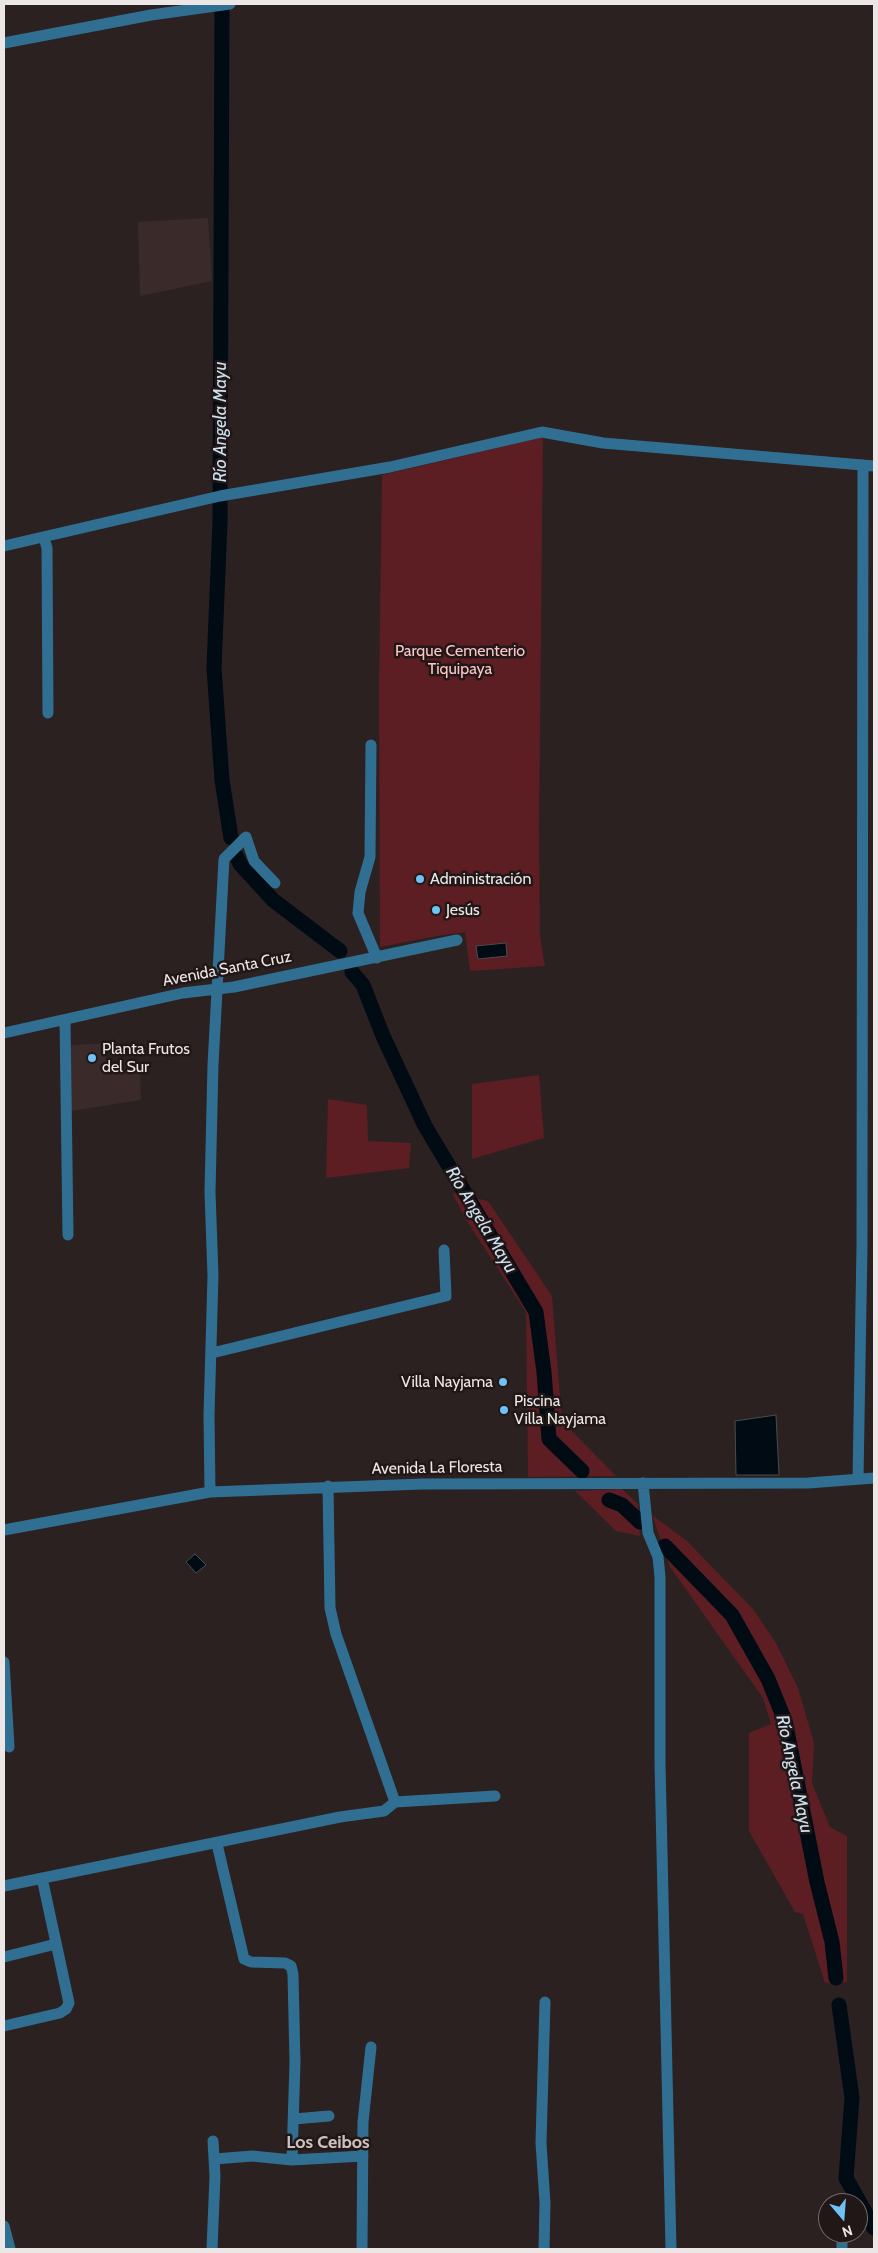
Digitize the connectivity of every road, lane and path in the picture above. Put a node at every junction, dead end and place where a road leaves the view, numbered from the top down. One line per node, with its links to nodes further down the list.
1 (230, 4): 2 (street)
2 (4, 43)
3 (868, 465): 4 (street); 18 (street)
4 (44, 538): 5 (street); 6 (street)
5 (4, 546)
6 (48, 713)
7 (371, 745): 10 (street)
8 (275, 883): 11 (street)
9 (457, 940): 10 (street, Avenida Santa Cruz)
10 (377, 958): 11 (street, Avenida Santa Cruz)
11 (217, 988): 12 (street, Avenida Santa Cruz); 16 (street)
12 (66, 1020): 13 (street, Avenida Santa Cruz); 14 (street)
13 (4, 1033)
14 (68, 1235)
15 (444, 1250): 16 (street)
16 (212, 1353): 21 (street)
17 (874, 1478): 18 (street, Avenida La Floresta)
18 (858, 1480): 19 (street, Avenida La Floresta)
19 (643, 1483): 20 (street, Avenida La Floresta); 46 (street)
20 (328, 1486): 21 (street, Avenida La Floresta); 26 (street)
21 (210, 1492): 22 (street, Avenida La Floresta)
22 (4, 1530)
23 (4, 1662): 24 (street)
24 (9, 1747)
25 (495, 1796): 26 (street)
26 (395, 1802): 27 (street)
27 (217, 1844): 28 (street); 36 (street)
28 (42, 1878): 29 (street); 30 (street)
29 (4, 1886)
30 (56, 1944): 31 (street); 33 (street)
31 (4, 1957)
32 (545, 2002): 45 (street)
33 (4, 2026)
34 (372, 2047): 38 (street)
35 (329, 2116): 36 (street)
36 (294, 2118): 40 (street)
37 (213, 2140): 39 (street)
38 (363, 2156): 40 (street); 44 (street)
39 (215, 2159): 40 (street); 43 (street)
40 (292, 2160)
41 (4, 2226): 42 (street)
42 (10, 2249)
43 (212, 2249)
44 (362, 2249)
45 (544, 2249)
46 (671, 2249)

